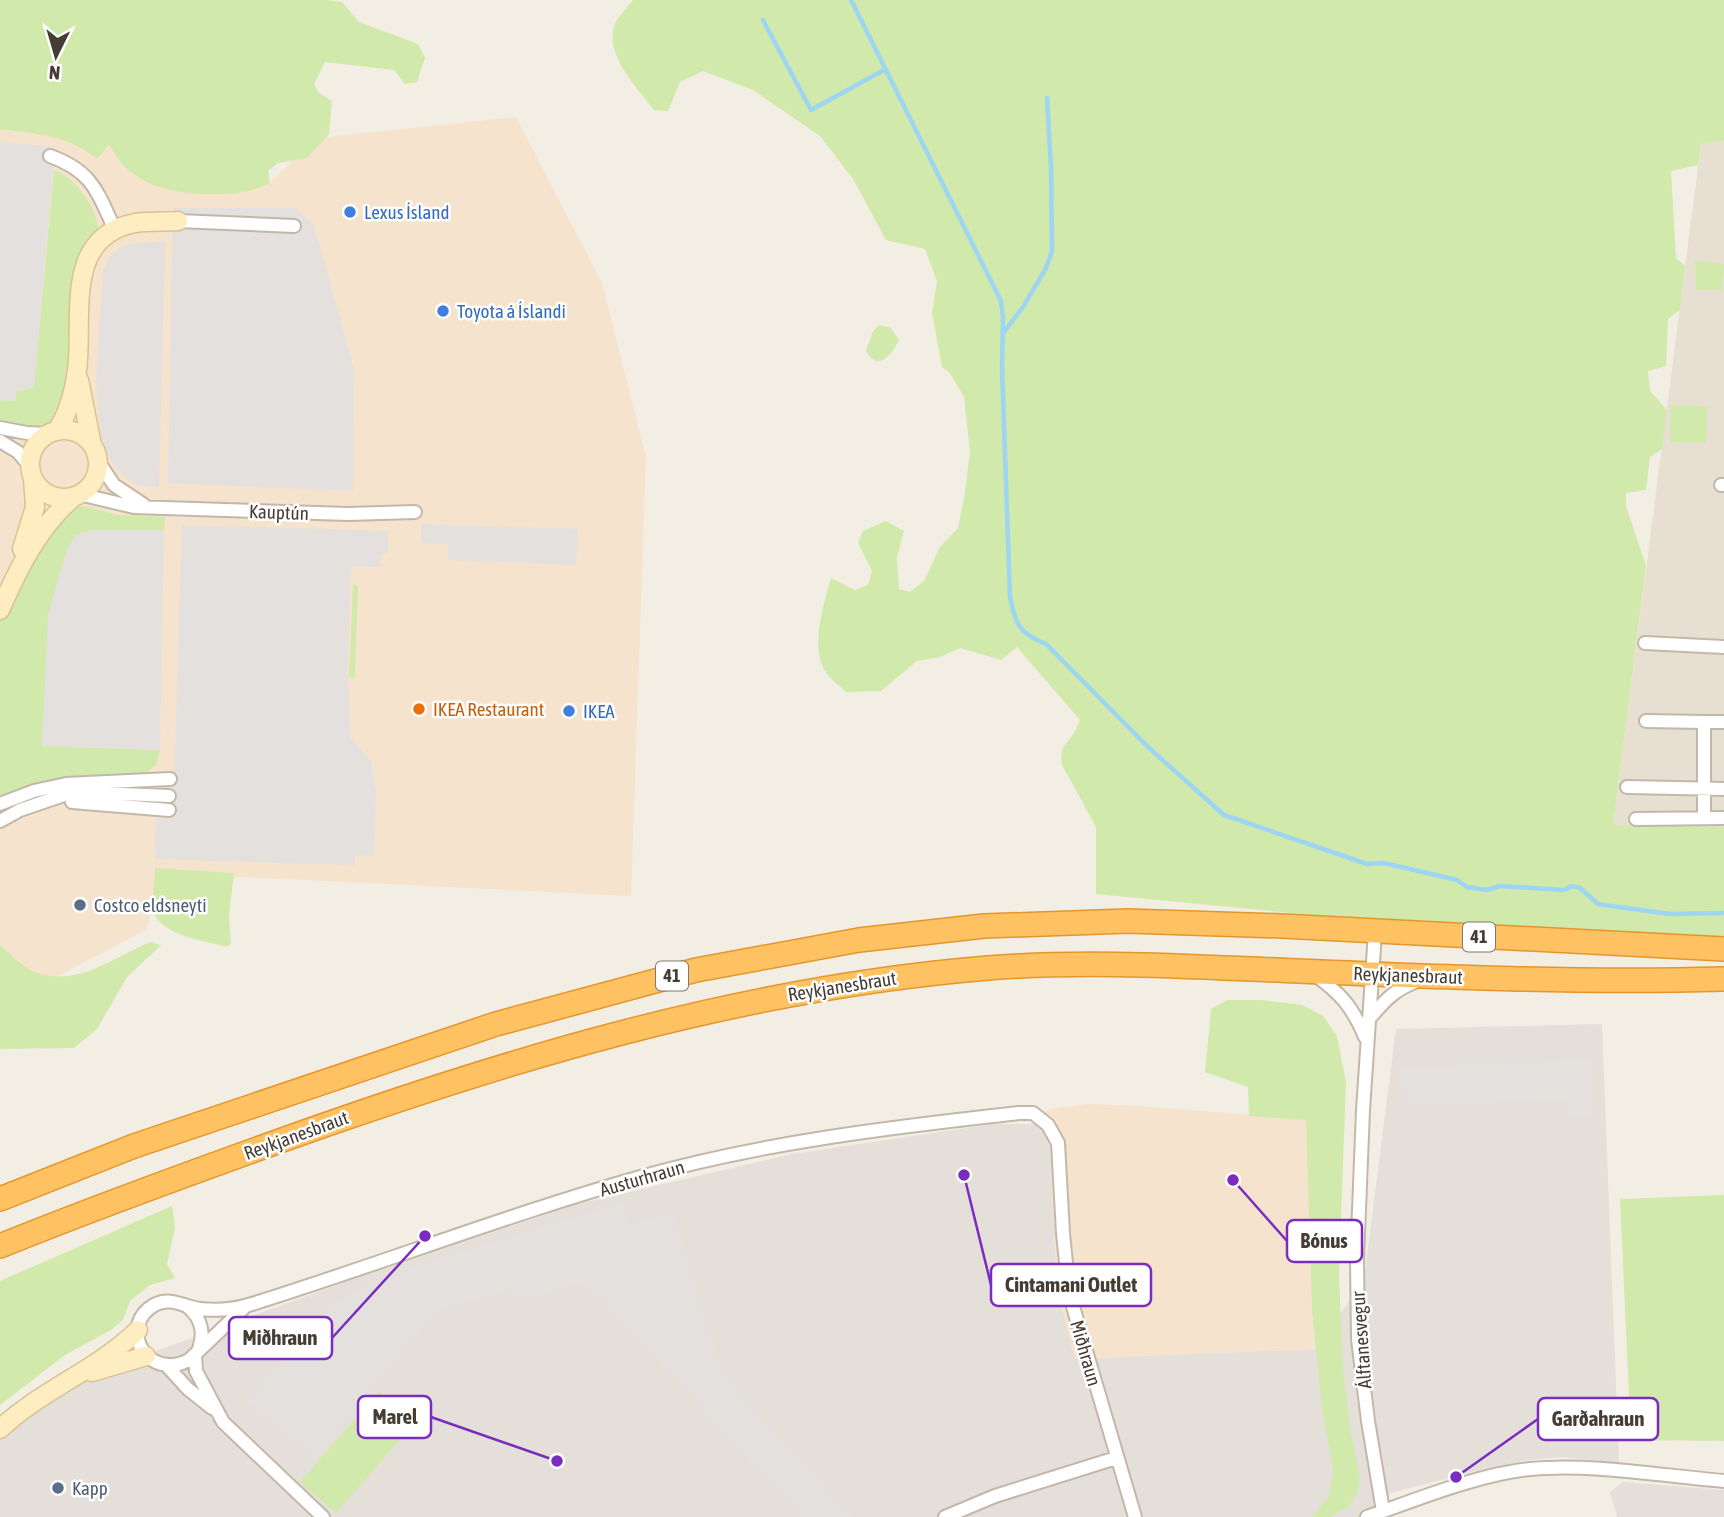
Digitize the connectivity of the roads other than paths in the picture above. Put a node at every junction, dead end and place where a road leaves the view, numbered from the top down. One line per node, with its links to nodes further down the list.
1 (50, 156): 4 (street)
2 (178, 221): 3 (street); 4 (street)
3 (294, 226)
4 (115, 230): 5 (street, Kauptún)
5 (77, 368): 7 (street, Kauptún); 9 (street, Kauptún)
6 (0, 428): 7 (street, Kauptún)
7 (53, 433): 9 (street, Kauptún); 10 (street, Kauptún)
8 (0, 441): 10 (street, Kauptún)
9 (95, 453): 11 (street); 12 (street, Kauptún)
10 (32, 472): 11 (street, Kauptún); 14 (street)
11 (77, 495): 12 (street, Kauptún); 15 (street)
12 (144, 505): 13 (street, Kauptún)
13 (415, 512)
14 (0, 592)
15 (0, 610)
16 (1645, 643): 17 (street)
17 (1724, 648)
18 (1646, 721): 19 (street)
19 (1704, 722): 20 (street); 23 (street)
20 (1724, 722)
21 (170, 779): 27 (street)
22 (1627, 787): 23 (street)
23 (1704, 788): 24 (street); 29 (street)
24 (1724, 789)
25 (169, 796): 26 (street)
26 (47, 802): 28 (street); 32 (street)
27 (0, 804)
28 (169, 810)
29 (1704, 818): 30 (street); 31 (street)
30 (1724, 818)
31 (1636, 819)
32 (0, 821)
33 (1375, 932): 34 (highway, 41); 36 (street, Álftanesvegur); 42 (highway, 41)
34 (1723, 949)
35 (1311, 971): 36 (highway, Reykjanesbraut / 41); 40 (street, Álftanesvegur); 43 (highway, Reykjanesbraut / 41)
36 (1371, 974): 37 (highway, Reykjanesbraut / 41); 39 (street, Álftanesvegur)
37 (1431, 976): 38 (highway, Reykjanesbraut / 41); 39 (street)
38 (1724, 979)
39 (1368, 1021): 40 (street, Álftanesvegur)
40 (1367, 1041): 55 (street, Álftanesvegur)
41 (1048, 1125): 45 (street, Austurhraun); 53 (street, Miðhraun)
42 (0, 1199)
43 (0, 1246)
44 (187, 1306): 45 (street, Austurhraun); 46 (street, Austurhraun); 47 (street)
45 (246, 1306): 47 (street, Austurhraun)
46 (138, 1330): 48 (street); 50 (street, Austurhraun)
47 (197, 1352): 49 (street, Austurhraun); 51 (street)
48 (146, 1356): 49 (street); 50 (street, Austurhraun)
49 (167, 1366): 51 (street)
50 (76, 1377): 52 (street, Austurhraun)
51 (215, 1410): 56 (street)
52 (0, 1429)
53 (1116, 1458): 57 (street); 58 (street, Miðhraun)
54 (1724, 1481): 55 (street)
55 (1382, 1511): 59 (street)
56 (323, 1517)
57 (945, 1517)
58 (1135, 1517)
59 (1367, 1517)

